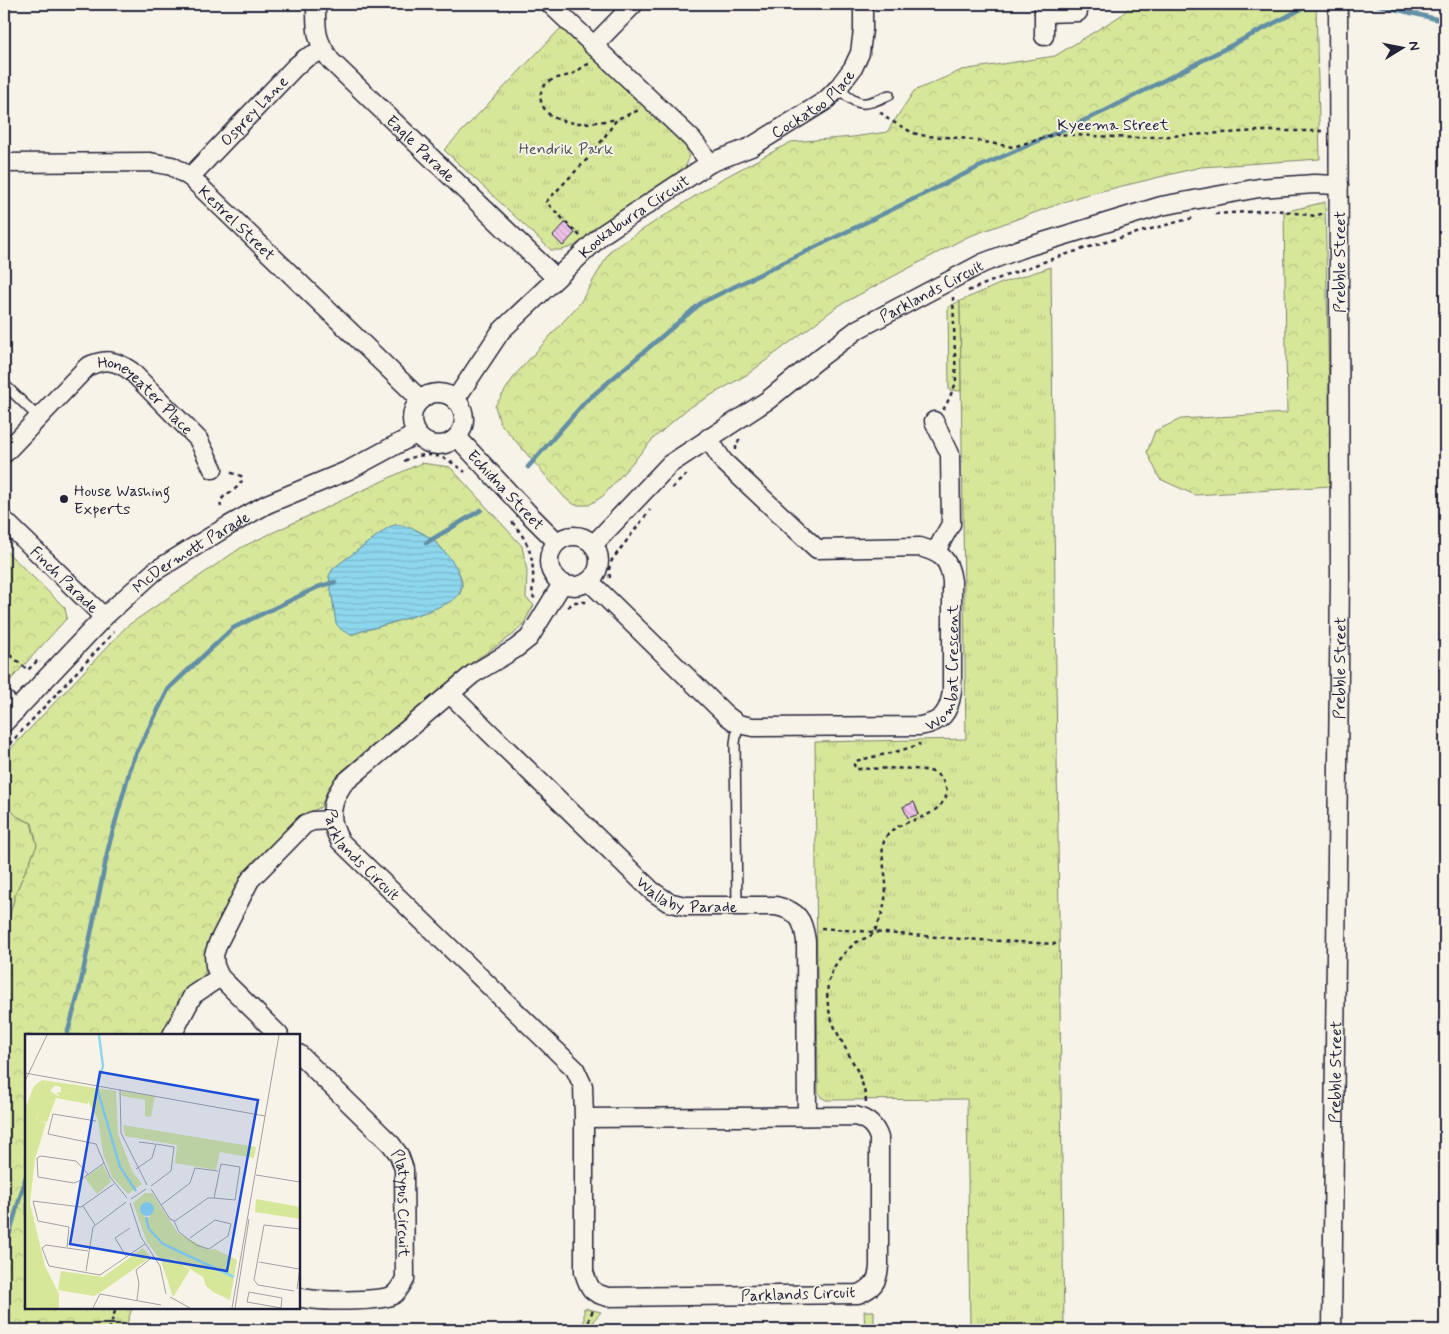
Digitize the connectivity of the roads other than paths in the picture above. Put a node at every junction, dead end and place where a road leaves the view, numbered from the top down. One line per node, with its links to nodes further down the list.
1 (316, 4): 10 (street, Eagle Parade)
2 (550, 4): 9 (street)
3 (634, 4): 9 (street)
4 (863, 4): 11 (street, Cockatoo Place)
5 (1338, 4): 16 (street, Prebble Street)
6 (1044, 8): 7 (street); 8 (street)
7 (1078, 12)
8 (1044, 36)
9 (593, 46): 14 (street)
10 (323, 50): 15 (street, Osprey Lane); 17 (street, Eagle Parade)
11 (838, 88): 12 (lane); 14 (street, Cockatoo Place)
12 (890, 95)
13 (4, 163): 15 (street, Kestrel Street)
14 (710, 163): 17 (street, Kookaburra Circuit)
15 (190, 177): 19 (street, Kestrel Street)
16 (1339, 185): 25 (street, Parklands Circuit); 47 (street, Prebble Street)
17 (556, 278): 20 (street, Kookaburra Circuit)
18 (4, 384): 21 (lane)
19 (421, 400): 20 (street); 23 (street)
20 (455, 400): 24 (street)
21 (39, 418): 26 (street, Honeyeater Place); 27 (street, Honeyeater Place)
22 (934, 421): 31 (street)
23 (416, 434): 24 (street); 34 (street, McDermott Parade)
24 (457, 437): 29 (street, Echidna Street)
25 (708, 438): 30 (street, Parklands Circuit); 31 (street)
26 (4, 454)
27 (213, 469)
28 (4, 520): 34 (street, Finch Parade)
29 (557, 542): 30 (street); 33 (street)
30 (593, 545): 32 (street)
31 (936, 552): 37 (street, Wombat Crescent)
32 (590, 581): 33 (street); 37 (street)
33 (562, 584): 35 (street, Parklands Circuit)
34 (104, 617): 36 (street, McDermott Parade)
35 (450, 694): 38 (street, Parklands Circuit); 39 (street, Wallaby Parade)
36 (8, 711)
37 (738, 724): 39 (lane)
38 (331, 820): 40 (street); 45 (street, Parklands Circuit)
39 (737, 907): 44 (street, Wallaby Parade)
40 (220, 977): 41 (street); 42 (street)
41 (173, 1034)
42 (279, 1034)
43 (300, 1055): 46 (street, Platypus Circuit)
44 (807, 1116): 45 (street); 45 (street, Parklands Circuit)
45 (584, 1118)
46 (300, 1297)
47 (1332, 1330)

